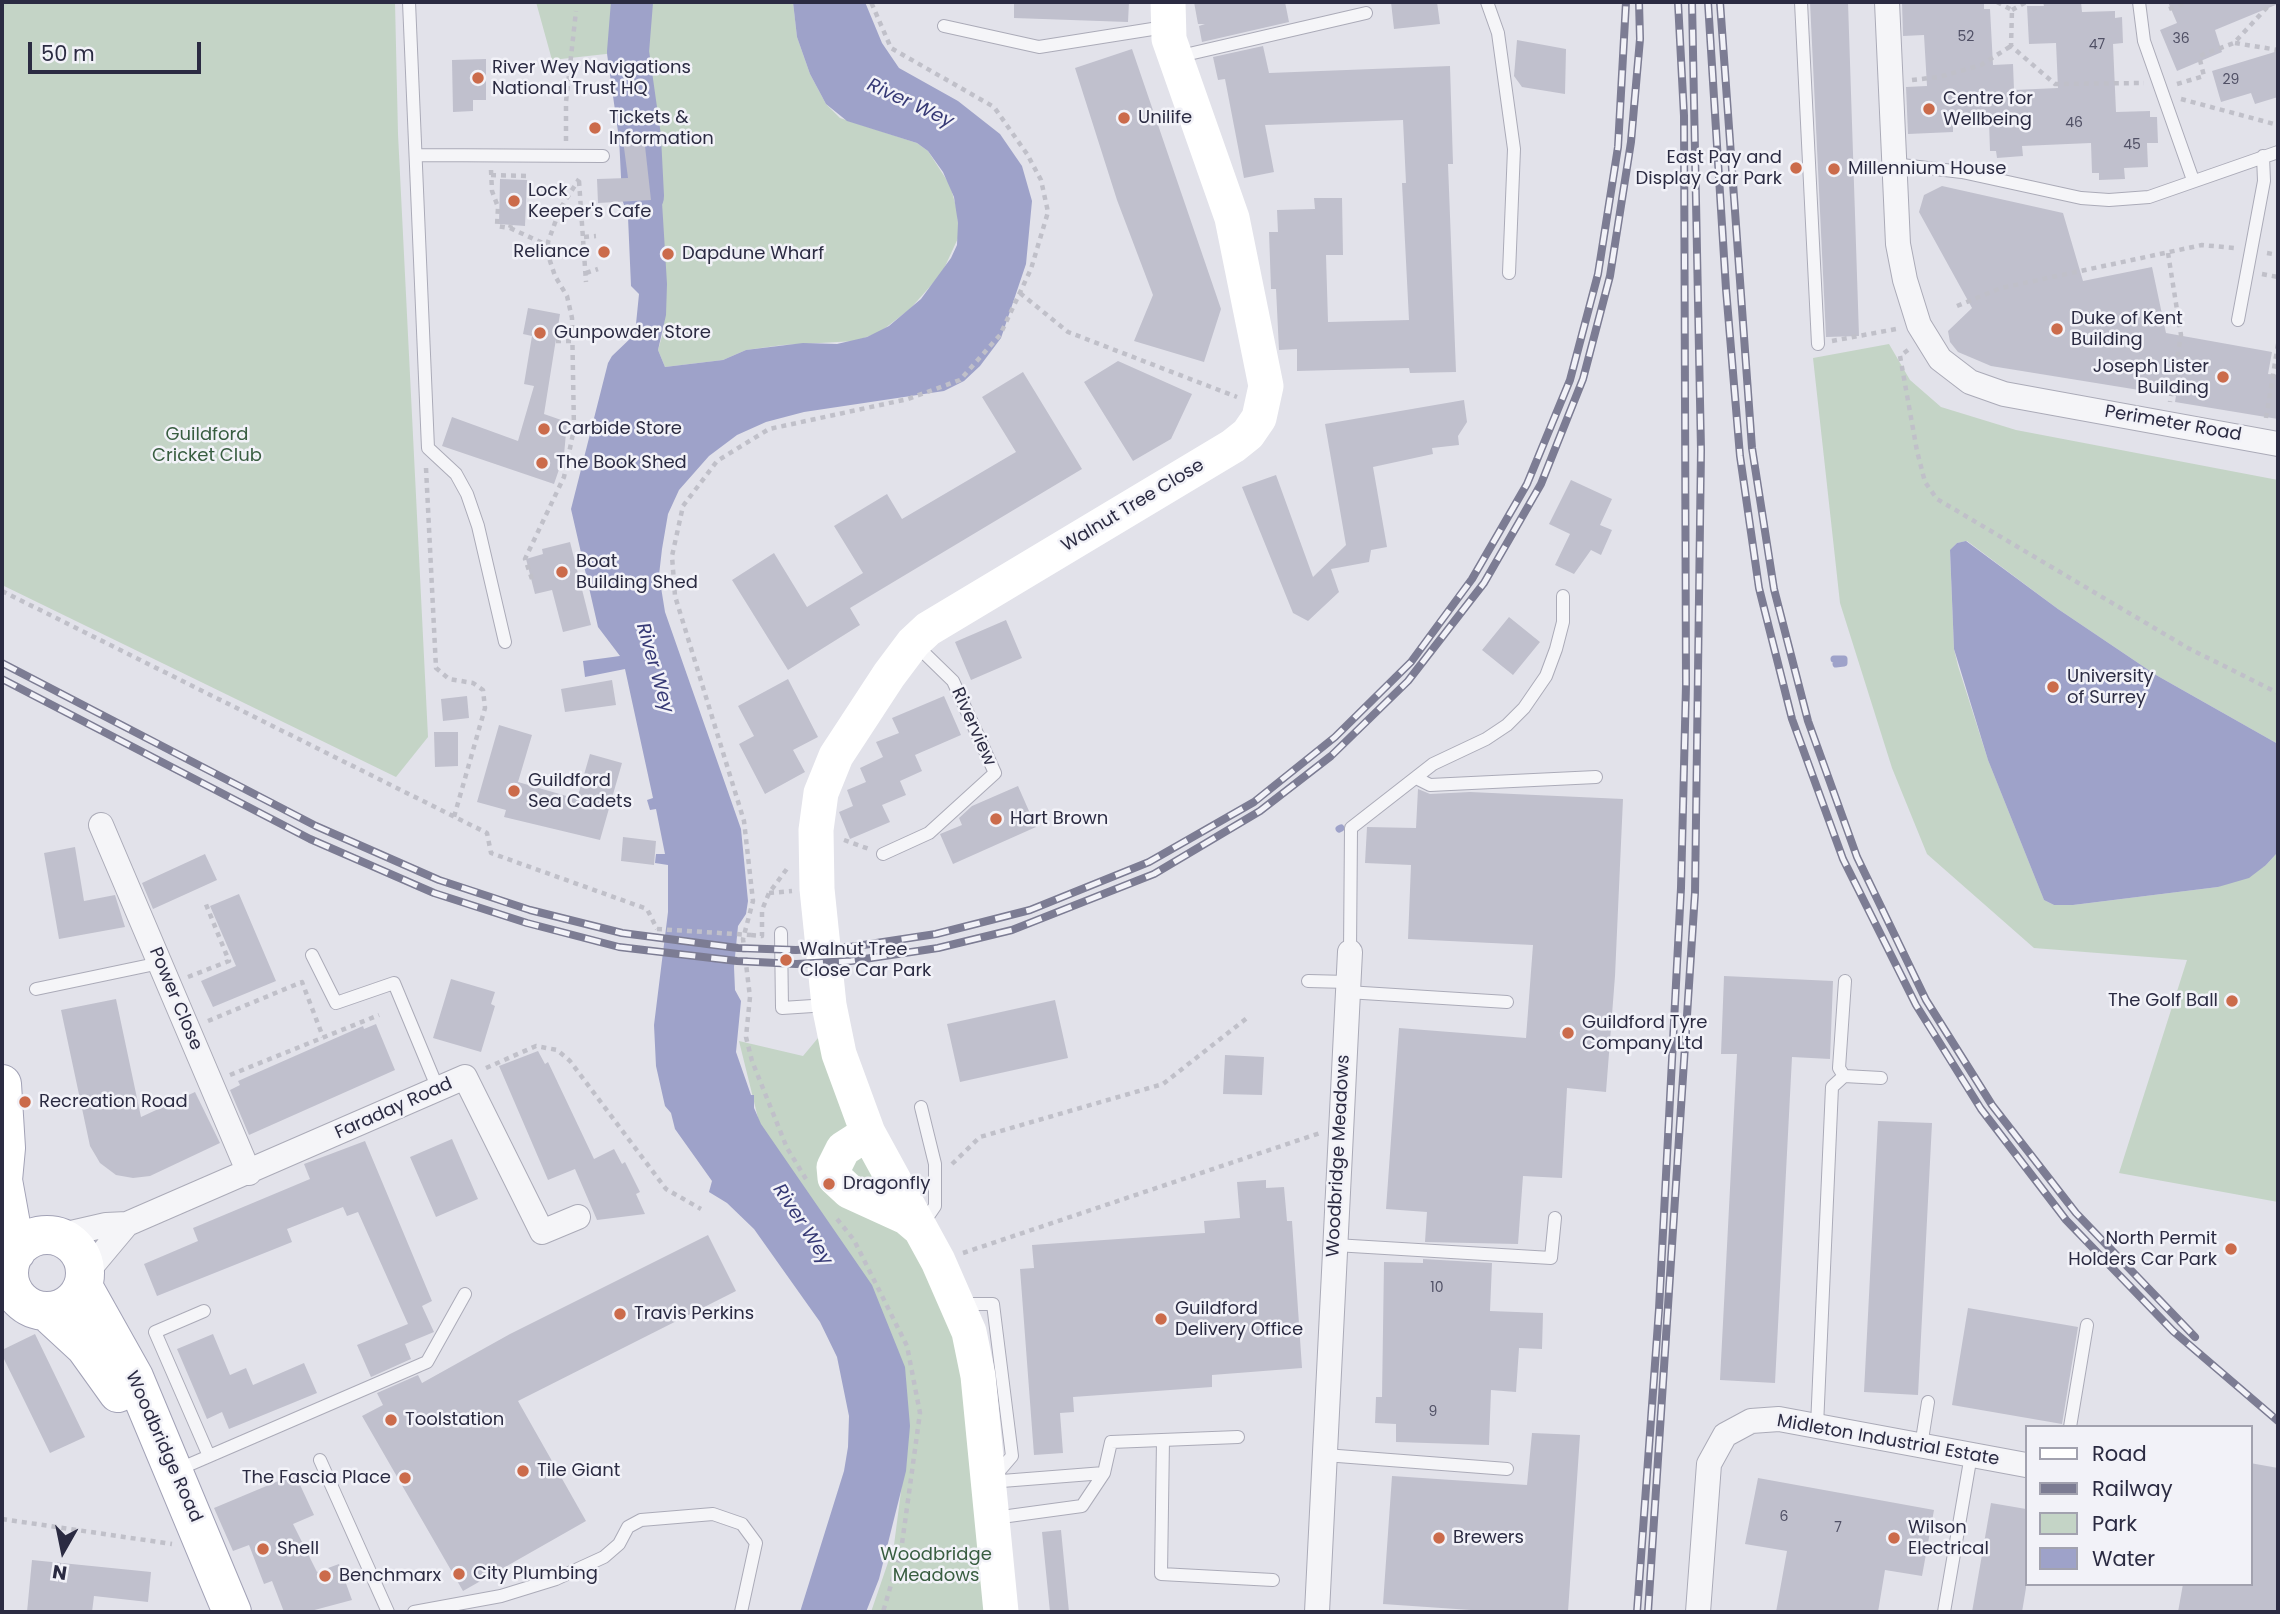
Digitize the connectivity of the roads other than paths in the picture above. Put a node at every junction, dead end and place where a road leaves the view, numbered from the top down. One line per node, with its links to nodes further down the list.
1 (409, 2): 10 (lane)
2 (1487, 2): 15 (lane)
3 (1801, 2): 17 (lane)
4 (1887, 2): 13 (street, Perimeter Road)
5 (2139, 2): 14 (lane)
6 (1366, 13): 8 (lane)
7 (944, 26): 8 (lane)
8 (1171, 28): 21 (street, Walnut Tree Close)
9 (2278, 152): 12 (lane)
10 (416, 155): 11 (lane); 20 (lane)
11 (603, 156)
12 (2263, 156): 14 (lane); 16 (lane)
13 (1893, 164): 14 (lane); 18 (street, Perimeter Road)
14 (2193, 180)
15 (1509, 273)
16 (2238, 320)
17 (1818, 344)
18 (2270, 442)
19 (1563, 596): 23 (lane)
20 (505, 642)
21 (913, 643): 25 (lane, Riverview); 35 (street, Walnut Tree Close)
22 (1595, 776): 23 (lane)
23 (1416, 778): 27 (lane)
24 (101, 825): 29 (street, Power Close)
25 (883, 854)
26 (781, 933): 35 (lane)
27 (1350, 952): 32 (street, Woodbridge Meadows)
28 (312, 955): 39 (lane)
29 (165, 974): 33 (lane); 42 (street, Power Close)
30 (1308, 981): 32 (lane)
31 (1845, 981): 36 (lane)
32 (1348, 987): 34 (lane); 47 (street, Woodbridge Meadows)
33 (36, 989)
34 (1507, 1002)
35 (829, 1005): 41 (street)
36 (1844, 1076): 37 (lane); 56 (lane)
37 (1881, 1078)
38 (2, 1084): 48 (main road, Woodbridge Road)
39 (438, 1089): 42 (street, Faraday Road); 43 (street, Faraday Road)
40 (921, 1107): 46 (lane)
41 (868, 1133): 46 (street); 46 (street)
42 (249, 1173): 45 (street, Faraday Road)
43 (578, 1217)
44 (1555, 1218): 47 (lane)
45 (127, 1224): 48 (street, Faraday Road); 49 (street, Faraday Road)
46 (920, 1228): 67 (street)
47 (1335, 1245): 60 (street, Woodbridge Meadows)
48 (26, 1255): 49 (main road, Woodbridge Road); 51 (main road, Woodbridge Road)
49 (84, 1279): 51 (main road); 63 (main road, Woodbridge Road)
50 (465, 1294): 63 (lane)
51 (46, 1311): 70 (main road, Woodbridge Road)
52 (204, 1311): 63 (lane)
53 (2087, 1325): 55 (lane)
54 (1928, 1402): 59 (lane)
55 (2070, 1425)
56 (1817, 1426): 59 (street, Midleton Industrial Estate); 77 (street, Midleton Industrial Estate)
57 (1238, 1437): 58 (lane)
58 (1163, 1440): 66 (lane); 69 (lane)
59 (1921, 1446): 61 (street, Midleton Industrial Estate)
60 (1325, 1455): 65 (lane); 76 (street, Woodbridge Meadows)
61 (1971, 1455): 64 (street, Midleton Industrial Estate); 78 (lane)
62 (320, 1460): 72 (lane)
63 (192, 1463): 71 (main road, Woodbridge Road)
64 (2024, 1465)
65 (1507, 1469)
66 (1104, 1473): 67 (lane); 68 (lane)
67 (989, 1482): 68 (street)
68 (992, 1518): 75 (street)
69 (1273, 1580)
70 (219, 1612)
71 (232, 1612)
72 (388, 1612)
73 (414, 1612): 74 (lane)
74 (741, 1612)
75 (1000, 1612)
76 (1317, 1612)
77 (1698, 1612)
78 (1944, 1612)

